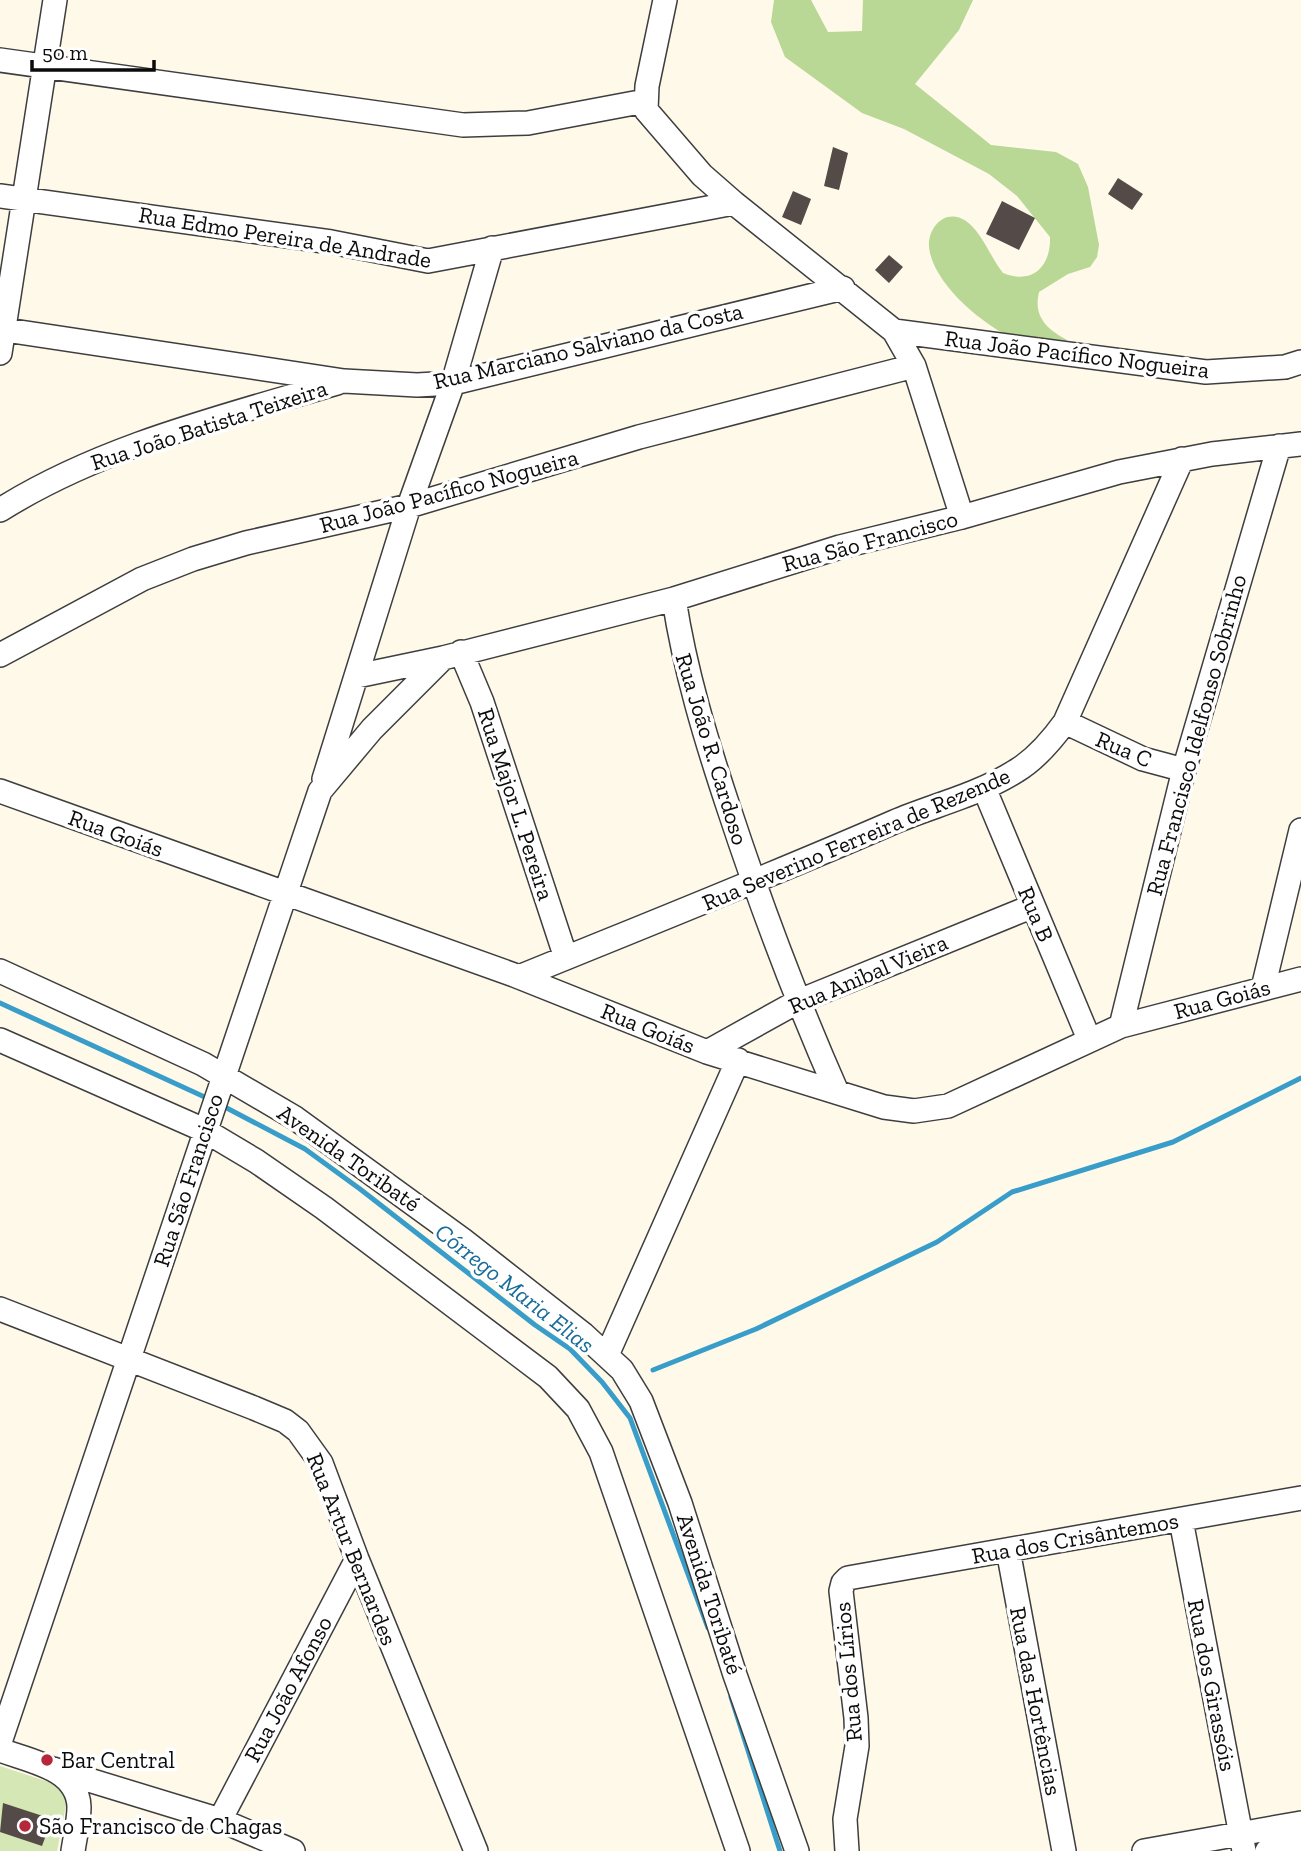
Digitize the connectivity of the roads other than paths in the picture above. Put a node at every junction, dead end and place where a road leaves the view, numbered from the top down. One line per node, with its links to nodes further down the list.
1 (55, 0): 4 (street)
2 (665, 0): 5 (street)
3 (0, 60): 4 (street)
4 (45, 66): 5 (street); 6 (street)
5 (645, 101): 7 (street)
6 (11, 197): 8 (street, Rua Edmo Pereira de Andrade); 10 (street)
7 (734, 203): 8 (street, Rua Edmo Pereira de Andrade); 9 (street)
8 (492, 248): 16 (street)
9 (843, 288): 11 (street); 16 (street, Rua Marciano Salviano da Costa)
10 (2, 329): 12 (street); 15 (street, Rua Marciano Salviano da Costa)
11 (894, 331): 13 (street, Rua João Pacífico Nogueira); 14 (street)
12 (0, 354)
13 (1301, 362)
14 (914, 366): 19 (street, Rua João Pacífico Nogueira); 21 (street)
15 (344, 381): 16 (street, Rua Marciano Salviano da Costa); 20 (street, Rua João Batista Teixeira)
16 (453, 383): 19 (street)
17 (1290, 445): 18 (street, Rua São Francisco); 27 (street, Rua Francisco Idelfonso Sobrinho)
18 (1182, 459): 21 (street, Rua São Francisco); 26 (street, Rua Severino Ferreira de Rezende)
19 (409, 506): 23 (street, Rua João Pacífico Nogueira); 25 (street)
20 (0, 510)
21 (962, 517): 22 (street, Rua São Francisco)
22 (674, 599): 24 (street, Rua São Francisco); 32 (street, Rua João R. Cardoso)
23 (0, 655)
24 (452, 655): 25 (street, Rua São Francisco); 30 (street, Rua São Francisco); 35 (street, Rua Major L. Pereira)
25 (357, 676): 30 (street)
26 (1065, 722): 27 (street, Rua C); 28 (street, Rua Severino Ferreira de Rezende)
27 (1184, 770): 41 (street, Rua Francisco Idelfonso Sobrinho)
28 (984, 788): 32 (street, Rua Severino Ferreira de Rezende); 34 (street, Rua B)
29 (0, 791): 33 (street, Rua Goiás)
30 (320, 791): 33 (street, Rua São Francisco)
31 (1301, 830): 39 (street)
32 (754, 883): 35 (street, Rua Severino Ferreira de Rezende); 40 (street, Rua João R. Cardoso)
33 (285, 894): 37 (street, Rua Goiás); 46 (street, Rua São Francisco)
34 (1033, 906): 40 (street, Rua Anibal Vieira); 42 (street, Rua B)
35 (566, 958): 37 (street, Rua Severino Ferreira de Rezende)
36 (0, 971): 46 (street, Avenida Toribaté)
37 (519, 977): 44 (street, Rua Goiás)
38 (1301, 979): 39 (street, Rua Goiás)
39 (1263, 988): 41 (street, Rua Goiás)
40 (797, 1002): 44 (street, Rua Anibal Vieira); 47 (street, Rua João R. Cardoso)
41 (1121, 1026): 42 (street, Rua Goiás)
42 (1089, 1039): 47 (street, Rua Goiás)
43 (0, 1040): 48 (street)
44 (707, 1052): 45 (street, Rua Goiás)
45 (738, 1060): 47 (street, Rua Goiás); 50 (street)
46 (221, 1081): 48 (street, Rua São Francisco); 50 (street, Avenida Toribaté)
47 (837, 1092)
48 (206, 1124): 51 (street, Rua São Francisco); 69 (street)
49 (0, 1309): 51 (street, Rua Artur Bernardes)
50 (607, 1355): 70 (street, Avenida Toribaté)
51 (130, 1359): 55 (street, Rua Artur Bernardes); 57 (street, Rua São Francisco)
52 (1301, 1498): 53 (street, Rua dos Crisântemos)
53 (1181, 1520): 54 (street, Rua dos Crisântemos); 64 (street, Rua dos Girassóis)
54 (1008, 1550): 56 (street, Rua dos Crisântemos); 72 (street, Rua das Hortências)
55 (356, 1559): 62 (street, Rua João Afonso); 66 (street, Rua Artur Bernardes)
56 (849, 1578): 71 (street, Rua dos Lírios)
57 (0, 1742)
58 (0, 1750): 59 (street)
59 (53, 1769): 60 (street); 61 (street)
60 (103, 1784): 61 (street); 62 (street)
61 (79, 1807): 67 (street)
62 (220, 1820): 68 (street)
63 (1301, 1823): 64 (street)
64 (1242, 1843): 73 (street)
65 (1301, 1845): 74 (street)
66 (470, 1847)
67 (73, 1851)
68 (293, 1851)
69 (738, 1851)
70 (797, 1851)
71 (847, 1851)
72 (1064, 1851)
73 (1144, 1851)
74 (1267, 1851)

